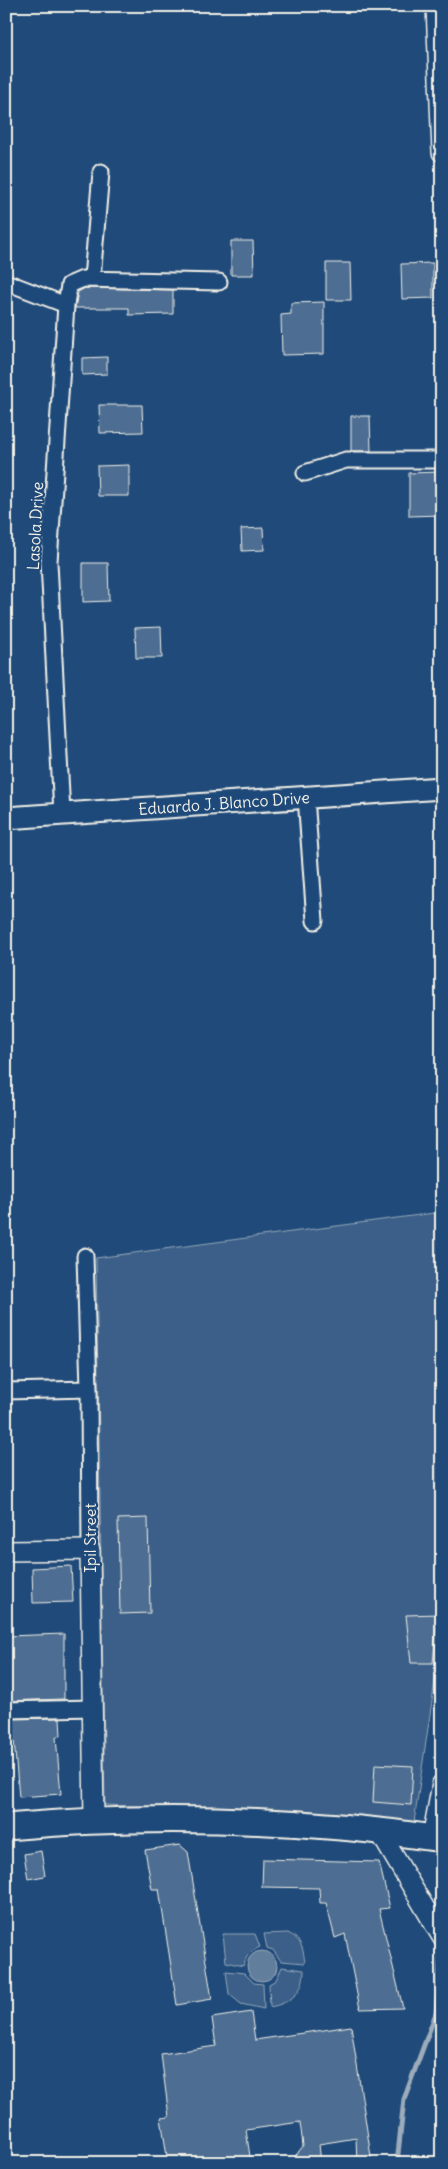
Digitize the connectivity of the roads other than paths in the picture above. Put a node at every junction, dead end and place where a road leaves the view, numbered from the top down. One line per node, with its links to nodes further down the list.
1 (436, 6): 2 (street)
2 (441, 133): 3 (street)
3 (442, 152)
4 (101, 172): 5 (street)
5 (92, 279): 7 (street); 8 (street, Lasola Drive)
6 (6, 282): 8 (street)
7 (219, 282)
8 (66, 305): 13 (street, Lasola Drive)
9 (442, 460): 10 (street)
10 (305, 473)
11 (442, 788): 12 (main road, Eduardo J. Blanco Drive)
12 (306, 797): 13 (main road, Eduardo J. Blanco Drive); 15 (street)
13 (62, 814): 14 (main road, Eduardo J. Blanco Drive)
14 (6, 818)
15 (315, 921)
16 (85, 1256): 17 (street, Ipil Street)
17 (89, 1389): 18 (street); 19 (street, Ipil Street)
18 (6, 1391)
19 (90, 1550): 20 (street); 21 (street, Ipil Street)
20 (6, 1551)
21 (93, 1708): 22 (street); 24 (street, Ipil Street)
22 (6, 1710)
23 (442, 1784): 27 (street)
24 (94, 1820): 25 (highway); 26 (highway)
25 (6, 1827)
26 (379, 1831): 27 (highway); 28 (street)
27 (437, 1839)
28 (442, 1937)

